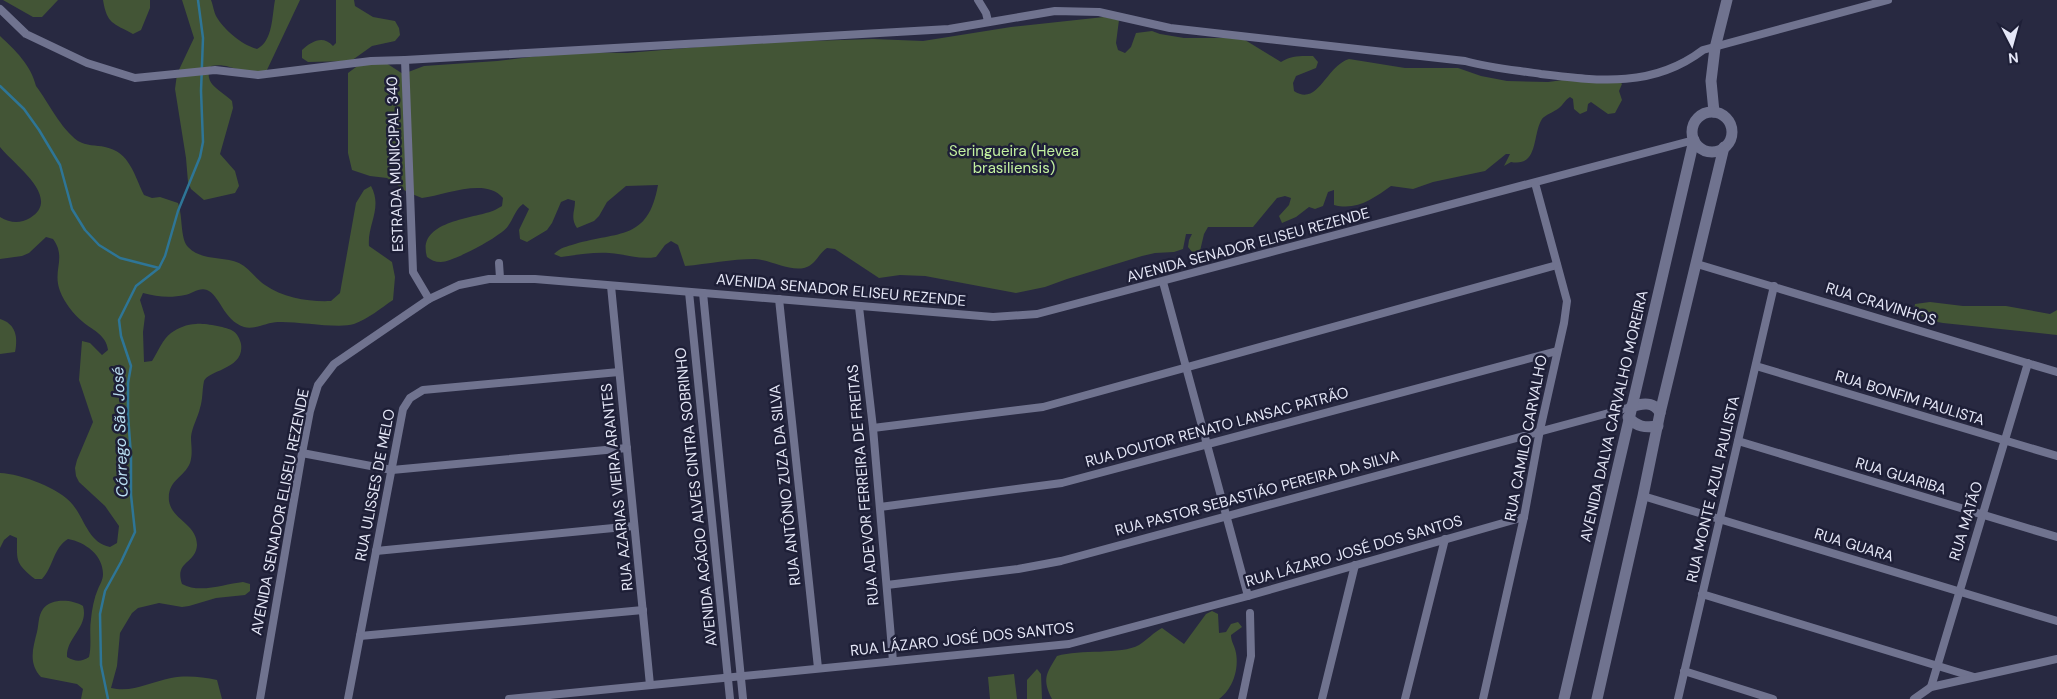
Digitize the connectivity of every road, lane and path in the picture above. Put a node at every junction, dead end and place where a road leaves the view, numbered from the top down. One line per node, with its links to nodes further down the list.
1 (978, 0): 5 (street)
2 (1727, 0): 6 (street)
3 (1888, 0): 6 (street)
4 (0, 9): 7 (street, ESTRADA MUNICIPAL 340)
5 (988, 21): 6 (street); 7 (street)
6 (1715, 48): 8 (street)
7 (405, 60): 21 (street, ESTRADA MUNICIPAL 340)
8 (1714, 112): 9 (street, AVENIDA DALVA CARVALHO MOREIRA); 10 (street)
9 (1694, 140): 10 (street); 11 (street, AVENIDA SENADOR ELISEU REZENDE); 30 (street, AVENIDA DALVA CARVALHO MOREIRA)
10 (1724, 147): 13 (street)
11 (1535, 183): 14 (street, RUA CAMILO CARVALHO); 16 (street, AVENIDA SENADOR ELISEU REZENDE)
12 (499, 263): 15 (street)
13 (1697, 264): 18 (street, RUA CRAVINHOS); 31 (street)
14 (1558, 265): 24 (street, RUA CAMILO CARVALHO); 26 (street)
15 (500, 278): 17 (street, AVENIDA SENADOR ELISEU REZENDE); 21 (street, AVENIDA SENADOR ELISEU REZENDE)
16 (1163, 282): 23 (street, AVENIDA SENADOR ELISEU REZENDE); 26 (street)
17 (611, 286): 19 (street, AVENIDA SENADOR ELISEU REZENDE); 28 (street, RUA AZARIAS VIEIRA ARANTES)
18 (1774, 286): 25 (street, RUA CRAVINHOS); 27 (street, RUA MONTE AZUL PAULISTA)
19 (689, 292): 20 (street, AVENIDA SENADOR ELISEU REZENDE); 67 (street, AVENIDA ACÁCIO ALVES CINTRA SOBRINHO)
20 (703, 293): 22 (street, AVENIDA SENADOR ELISEU REZENDE); 66 (street, AVENIDA ACÁCIO ALVES CINTRA SOBRINHO)
21 (429, 298): 39 (street, AVENIDA SENADOR ELISEU REZENDE)
22 (779, 299): 23 (street, AVENIDA SENADOR ELISEU REZENDE); 64 (street, RUA ANTÔNIO ZUZA DA SILVA)
23 (859, 307): 33 (street, RUA ADEVOR FERREIRA DE FREITAS)
24 (1557, 351): 34 (street, RUA CAMILO CARVALHO); 37 (street, RUA DOUTOR RENATO LANSAC PATRÃO)
25 (2028, 363): 29 (street, RUA CRAVINHOS); 36 (street, RUA MATÃO)
26 (1187, 366): 33 (street); 37 (street)
27 (1756, 366): 35 (street, RUA MONTE AZUL PAULISTA); 36 (street, RUA BONFIM PAULISTA)
28 (619, 372): 38 (street, RUA AZARIAS VIEIRA ARANTES); 41 (street, RUA ULISSES DE MELO)
29 (2057, 372)
30 (1630, 412): 31 (street); 32 (street); 34 (street, RUA PASTOR SEBASTIÃO PEREIRA DA SILVA); 80 (street, AVENIDA DALVA CARVALHO MOREIRA)
31 (1660, 413): 32 (street)
32 (1658, 426): 42 (street)
33 (873, 428): 43 (street, RUA ADEVOR FERREIRA DE FREITAS)
34 (1540, 430): 45 (street, RUA PASTOR SEBASTIÃO PEREIRA DA SILVA); 46 (street, RUA CAMILO CARVALHO)
35 (1738, 441): 44 (street, RUA GUARIBA); 47 (street, RUA MONTE AZUL PAULISTA)
36 (2005, 441): 40 (street, RUA BONFIM PAULISTA); 44 (street, RUA MATÃO)
37 (1206, 444): 43 (street, RUA DOUTOR RENATO LANSAC PATRÃO); 45 (street)
38 (627, 448): 41 (street); 48 (street, RUA AZARIAS VIEIRA ARANTES)
39 (302, 454): 41 (street); 71 (street, AVENIDA SENADOR ELISEU REZENDE)
40 (2057, 456)
41 (392, 470): 51 (street, RUA ULISSES DE MELO)
42 (1644, 496): 47 (street, RUA GUARA); 81 (street)
43 (880, 507): 53 (street, RUA ADEVOR FERREIRA DE FREITAS)
44 (1983, 515): 49 (street, RUA GUARIBA); 54 (street, RUA MATÃO)
45 (1226, 516): 53 (street, RUA PASTOR SEBASTIÃO PEREIRA DA SILVA); 56 (street)
46 (1524, 517): 50 (street, RUA LÁZARO JOSÉ DOS SANTOS); 79 (street, RUA CAMILO CARVALHO)
47 (1720, 519): 54 (street, RUA GUARA); 55 (street, RUA MONTE AZUL PAULISTA)
48 (634, 526): 51 (street); 57 (street, RUA AZARIAS VIEIRA ARANTES)
49 (2057, 537)
50 (1445, 539): 52 (street, RUA LÁZARO JOSÉ DOS SANTOS); 78 (street)
51 (376, 551): 60 (street, RUA ULISSES DE MELO)
52 (1355, 565): 56 (street, RUA LÁZARO JOSÉ DOS SANTOS); 77 (street)
53 (887, 585): 62 (street, RUA ADEVOR FERREIRA DE FREITAS)
54 (1960, 592): 59 (street, RUA GUARA); 63 (street, RUA MATÃO)
55 (1702, 594): 63 (street); 65 (street, RUA MONTE AZUL PAULISTA)
56 (1248, 596): 62 (street, RUA LÁZARO JOSÉ DOS SANTOS)
57 (643, 610): 60 (street); 69 (street, RUA AZARIAS VIEIRA ARANTES)
58 (1250, 614): 76 (street)
59 (2057, 621)
60 (360, 636): 72 (street, RUA ULISSES DE MELO)
61 (2057, 659): 68 (street)
62 (893, 661): 64 (street, RUA LÁZARO JOSÉ DOS SANTOS)
63 (1938, 665): 68 (street); 70 (street, RUA MATÃO)
64 (818, 668): 66 (street, RUA LÁZARO JOSÉ DOS SANTOS)
65 (1684, 671): 82 (street, RUA MONTE AZUL PAULISTA); 83 (street)
66 (741, 676): 67 (street, RUA LÁZARO JOSÉ DOS SANTOS); 75 (street, AVENIDA ACÁCIO ALVES CINTRA SOBRINHO)
67 (728, 677): 69 (street, RUA LÁZARO JOSÉ DOS SANTOS); 74 (street, AVENIDA ACÁCIO ALVES CINTRA SOBRINHO)
68 (1974, 677): 70 (street)
69 (650, 685): 73 (street, RUA LÁZARO JOSÉ DOS SANTOS)
70 (1931, 687): 84 (street)
71 (260, 699)
72 (348, 699)
73 (509, 699)
74 (730, 699)
75 (743, 699)
76 (1242, 699)
77 (1322, 699)
78 (1405, 699)
79 (1483, 699)
80 (1564, 699)
81 (1597, 699)
82 (1678, 699)
83 (1773, 699)
84 (1914, 699)

